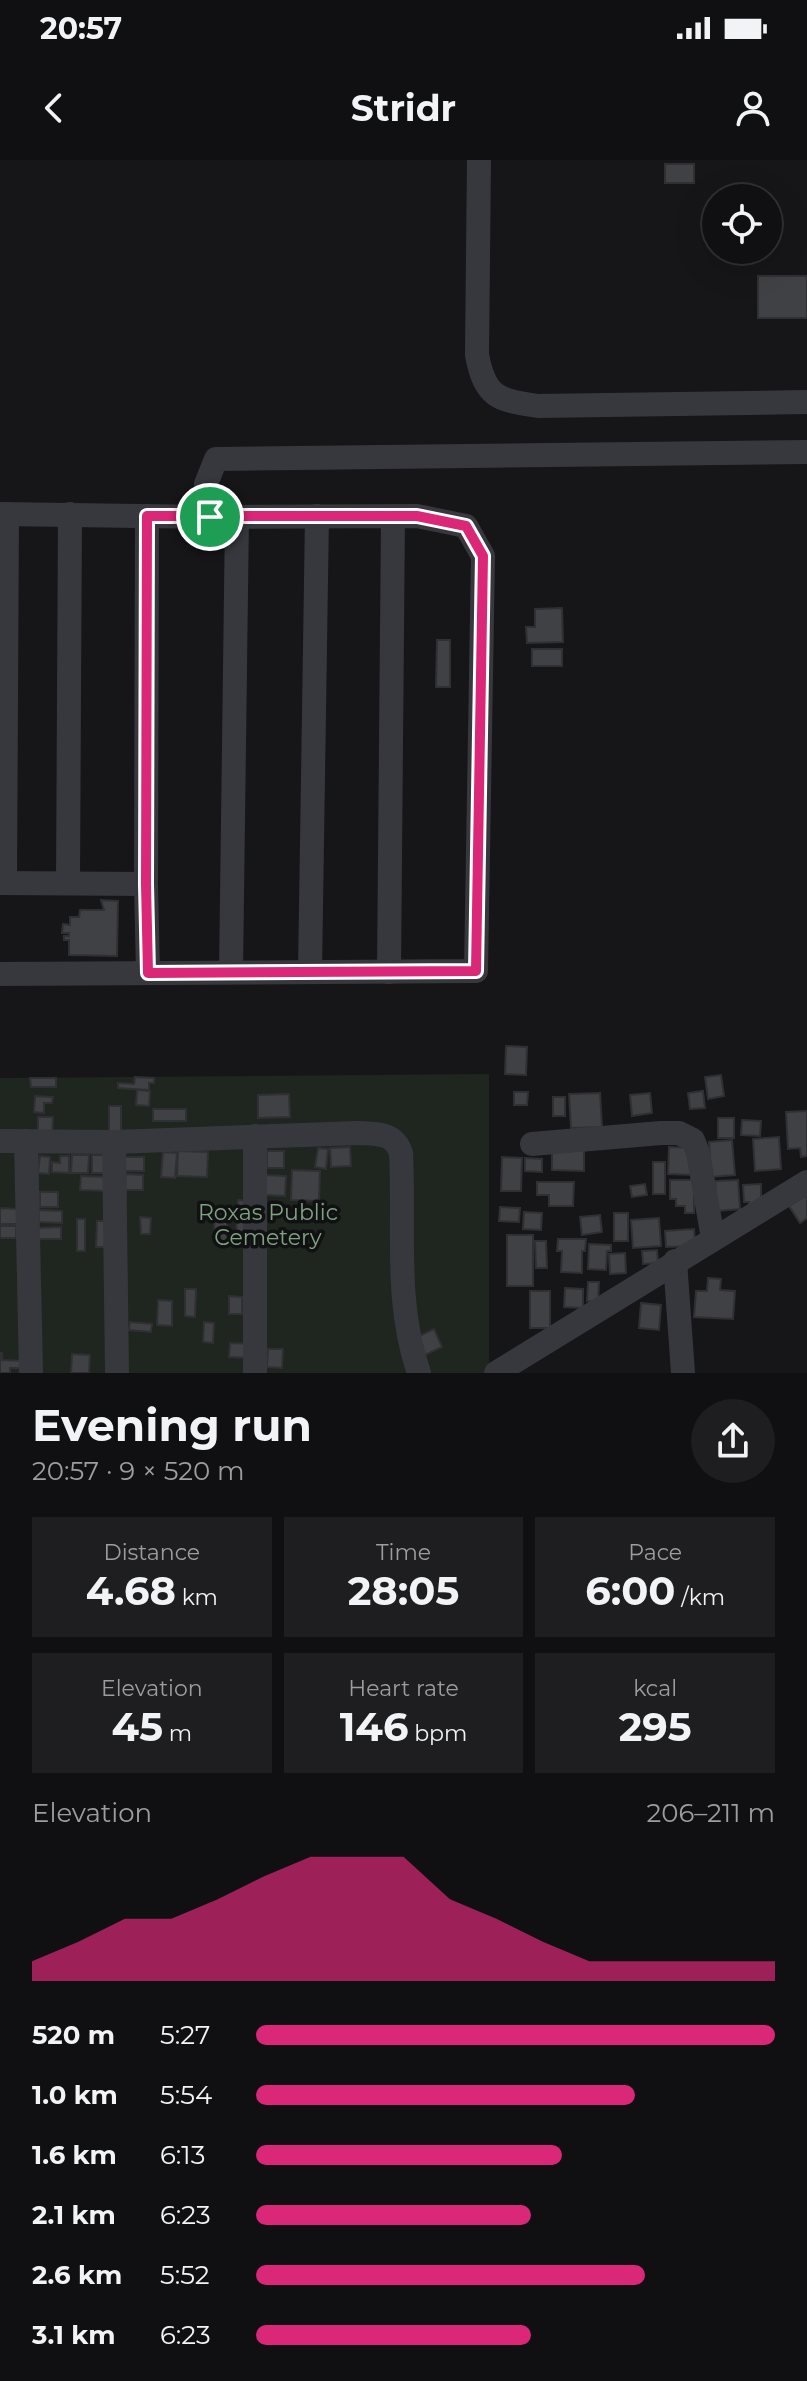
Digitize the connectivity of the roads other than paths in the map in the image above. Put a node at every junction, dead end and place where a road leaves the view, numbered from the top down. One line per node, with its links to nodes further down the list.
1 (479, 160): 2 (street)
2 (807, 402)
3 (807, 452): 10 (street)
4 (4, 514): 5 (street); 11 (street)
5 (70, 514): 6 (street); 12 (street)
6 (147, 516): 10 (street); 13 (street)
7 (237, 516): 8 (street); 10 (street); 14 (street)
8 (317, 516): 9 (street); 15 (street)
9 (393, 516): 16 (street); 16 (street)
10 (210, 517)
11 (2, 883): 12 (street)
12 (68, 883): 13 (street)
13 (146, 884): 17 (street)
14 (231, 972): 15 (street); 17 (street)
15 (310, 972): 16 (street)
16 (389, 972)
17 (148, 973): 18 (street)
18 (0, 974)
19 (255, 1136): 22 (street); 29 (street); 30 (street)
20 (0, 1141): 21 (street)
21 (26, 1141): 22 (street); 27 (street)
22 (114, 1142): 28 (street)
23 (532, 1144): 25 (street)
24 (807, 1182): 25 (street)
25 (713, 1238): 26 (street)
26 (675, 1261): 31 (street); 32 (street)
27 (31, 1373)
28 (117, 1373)
29 (255, 1373)
30 (419, 1373)
31 (496, 1373)
32 (683, 1373)

